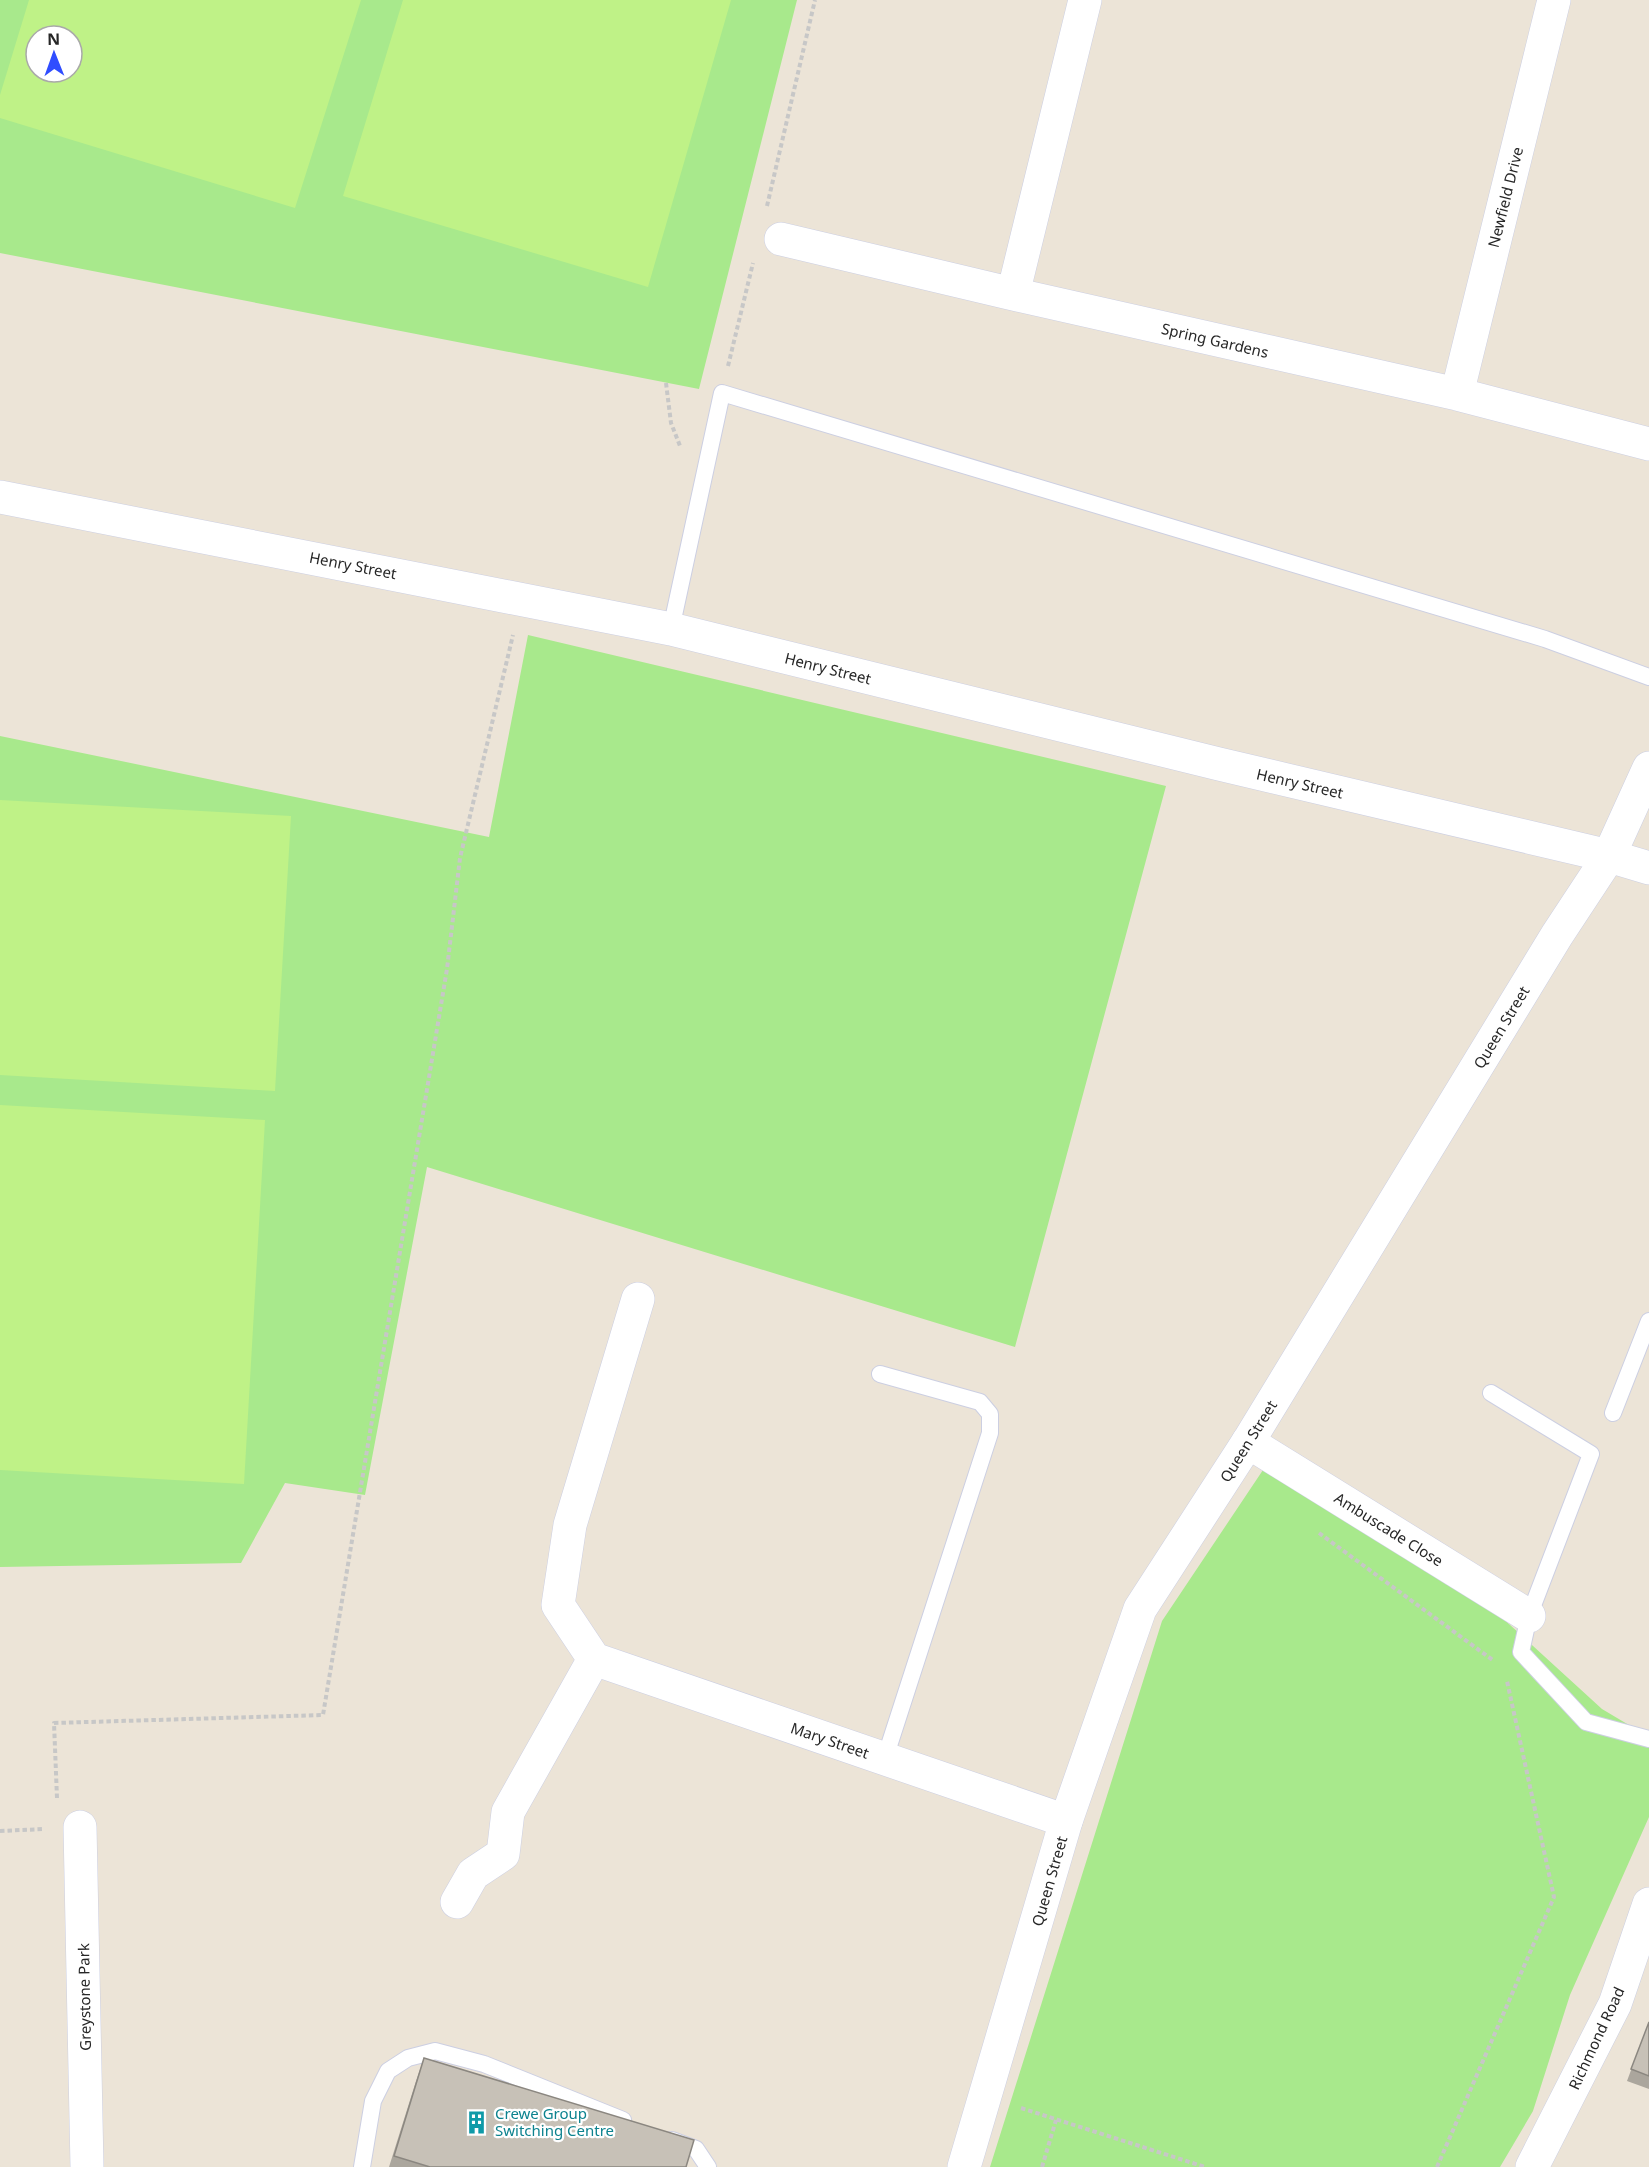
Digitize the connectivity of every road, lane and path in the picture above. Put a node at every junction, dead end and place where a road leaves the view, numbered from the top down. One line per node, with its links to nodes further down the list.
1 (815, 0): 4 (path)
2 (1085, 0): 6 (street)
3 (1554, 0): 8 (street, Newfield Drive)
4 (803, 51)
5 (781, 239): 6 (street, Spring Gardens)
6 (1013, 294): 8 (street, Spring Gardens)
7 (666, 383): 10 (path)
8 (1457, 394): 9 (street, Spring Gardens)
9 (1649, 444)
10 (702, 487): 13 (lane); 14 (lane)
11 (0, 497): 12 (street, Henry Street)
12 (521, 599): 13 (street, Henry Street); 31 (path)
13 (671, 629): 16 (street, Henry Street)
14 (1649, 677)
15 (1649, 768): 16 (street, Queen Street)
16 (1609, 856): 17 (street, Henry Street); 23 (street, Queen Street)
17 (1649, 868)
18 (638, 1299): 26 (street)
19 (1649, 1321): 22 (lane)
20 (880, 1374): 30 (lane)
21 (1491, 1393): 25 (lane)
22 (1613, 1413)
23 (1248, 1442): 25 (street, Ambuscade Close); 32 (street, Queen Street)
24 (1316, 1531): 27 (path)
25 (1529, 1616): 29 (lane)
26 (594, 1659): 30 (street, Mary Street); 34 (street)
27 (1496, 1662)
28 (1505, 1669): 46 (path)
29 (1649, 1740)
30 (885, 1758): 32 (street, Mary Street)
31 (57, 1805)
32 (1066, 1821): 36 (street, Queen Street)
33 (80, 1827): 40 (street, Greystone Park)
34 (457, 1902)
35 (1649, 1904): 47 (street, Richmond Road)
36 (986, 2097): 37 (path); 43 (street, Queen Street)
37 (1056, 2120): 44 (path); 45 (path)
38 (641, 2127): 41 (lane)
39 (662, 2136): 42 (lane)
40 (87, 2167)
41 (362, 2167)
42 (708, 2167)
43 (964, 2167)
44 (1042, 2167)
45 (1205, 2167)
46 (1437, 2167)
47 (1532, 2167)

